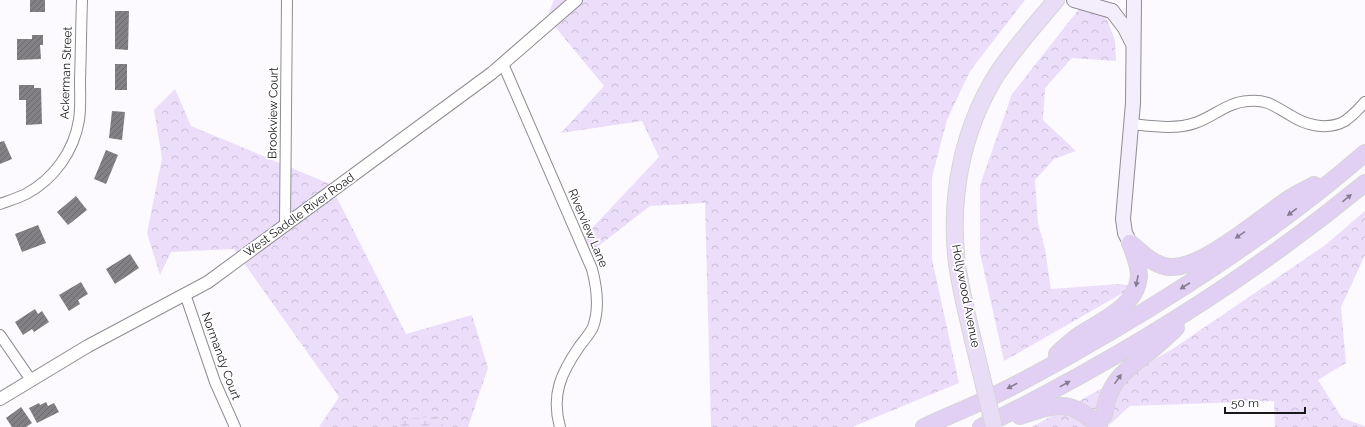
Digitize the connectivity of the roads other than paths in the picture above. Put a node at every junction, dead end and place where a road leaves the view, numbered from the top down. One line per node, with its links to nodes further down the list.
1 (82, 0): 14 (street, Ackerman Street)
2 (287, 0): 15 (street, Brookview Court)
3 (576, 0): 9 (street, West Saddle River Road)
4 (1056, 0): 28 (main road, Hollywood Avenue, bridge)
5 (1074, 0): 7 (main road)
6 (1135, 0): 7 (main road); 8 (main road)
7 (1112, 11): 8 (main road)
8 (1134, 46): 11 (main road)
9 (503, 64): 15 (street, West Saddle River Road); 25 (street, Riverview Lane)
10 (1365, 102): 11 (street)
11 (1131, 124): 16 (main road)
12 (1360, 158): 16 (highway, one-way to 16); 20 (highway, one-way to 20)
13 (1365, 183): 18 (highway, one-way to 13)
14 (0, 204)
15 (285, 226): 17 (street, West Saddle River Road)
16 (1130, 243): 20 (highway, one-way to 20)
17 (185, 294): 21 (street, West Saddle River Road); 24 (street, Normandy Court)
18 (1214, 295): 23 (highway, one-way to 18); 27 (highway, one-way to 18)
19 (0, 335): 21 (street)
20 (1030, 377): 26 (highway, one-way to 26)
21 (32, 380): 22 (street, West Saddle River Road)
22 (0, 399)
23 (1102, 423): 27 (highway)
24 (235, 427)
25 (560, 427)
26 (924, 427)
27 (981, 427)
28 (994, 427)

